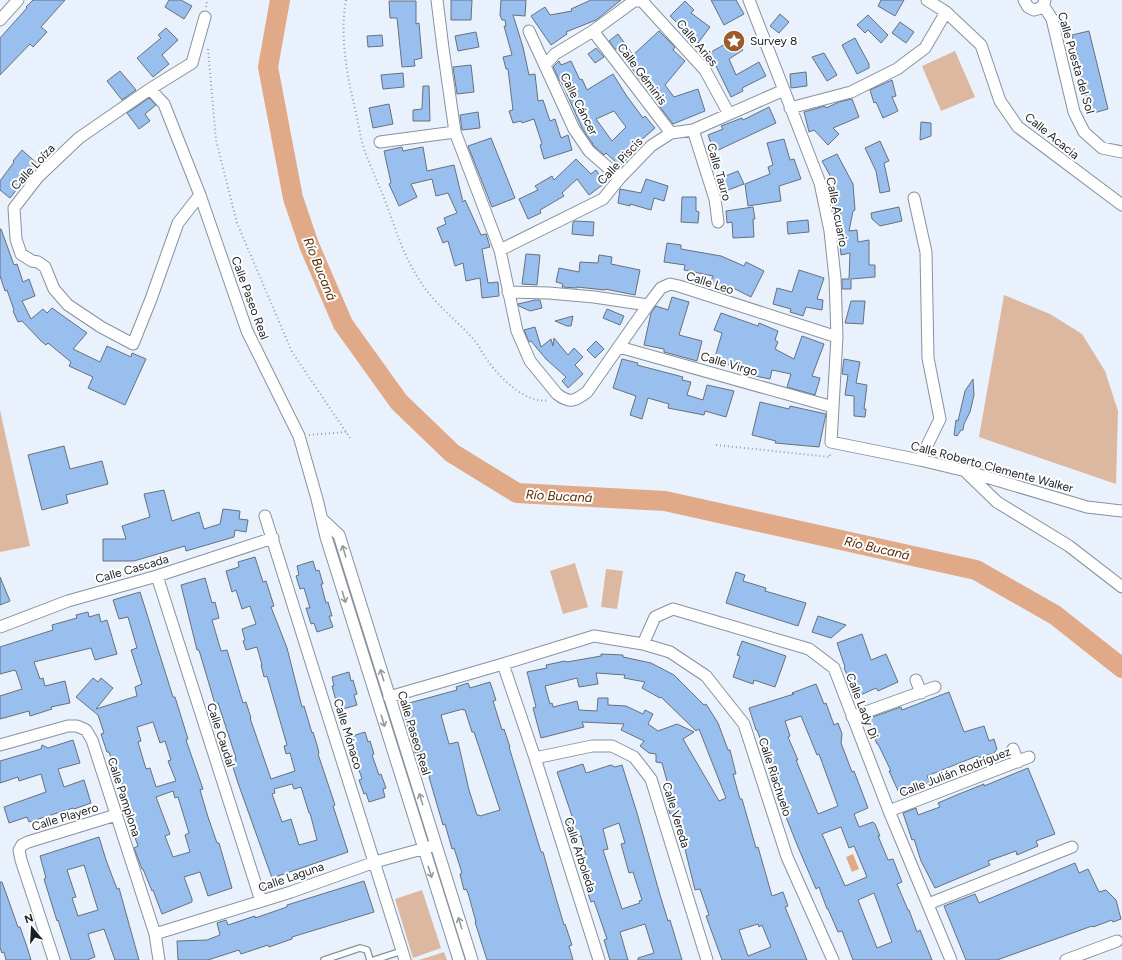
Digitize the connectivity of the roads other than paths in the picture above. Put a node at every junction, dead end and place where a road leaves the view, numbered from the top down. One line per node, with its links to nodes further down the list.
1 (18, 0): 9 (street)
2 (437, 0): 18 (street)
3 (749, 0): 14 (street, Calle Acuario)
4 (927, 0): 7 (street, Calle Acacia)
5 (1024, 0): 6 (street)
6 (1044, 2): 21 (street, Calle Puesta del Sol)
7 (946, 12): 15 (street); 25 (street, Calle Acacia)
8 (205, 17): 13 (street, Calle Loíza)
9 (0, 20)
10 (529, 31): 12 (street, Calle Cáncer)
11 (593, 31): 12 (street); 16 (street, Calle Aries); 19 (street, Calle Géminis)
12 (545, 65): 22 (street, Calle Cáncer)
13 (150, 89): 23 (street, Calle Paseo Real); 23 (street, Calle Loíza)
14 (784, 90): 15 (street, Calle Acuario); 16 (street, Calle Piscis)
15 (790, 108): 30 (street, Calle Acuario)
16 (729, 114): 17 (street, Calle Piscis)
17 (693, 130): 19 (street, Calle Piscis); 26 (street, Calle Tauro)
18 (455, 132): 20 (street); 27 (street)
19 (670, 133): 22 (street, Calle Piscis)
20 (380, 142)
21 (1122, 152)
22 (620, 178): 27 (street, Calle Piscis)
23 (200, 195): 38 (street, Calle Paseo Real)
24 (914, 198): 34 (street)
25 (1122, 205)
26 (718, 222)
27 (500, 250): 28 (street)
28 (508, 292): 29 (street); 31 (street, Calle Leo)
29 (648, 305): 30 (street, Calle Leo); 31 (street, Calle Leo)
30 (837, 338): 32 (street, Calle Acuario)
31 (619, 347): 32 (street, Calle Virgo)
32 (833, 407): 33 (street, Calle Acuario)
33 (831, 442): 34 (street, Calle Roberto Clemente Walker)
34 (920, 460): 35 (street, Calle Roberto Clemente Walker)
35 (966, 471): 36 (street, Calle Roberto Clemente Walker); 41 (street)
36 (1122, 511)
37 (265, 516): 39 (street, Calle Mónaco)
38 (322, 519): 48 (street, Calle Paseo Real, one-way to 38); 59 (street, Calle Paseo Real, one-way to 59)
39 (273, 538): 40 (street, Calle Cascada); 60 (street, Calle Mónaco)
40 (157, 576): 42 (street, Calle Cascada); 61 (street, Calle Caudal)
41 (1122, 587)
42 (0, 627)
43 (643, 644): 44 (street, Calle Riachuelo); 49 (street, Calle Lady Di); 75 (street, Calle Riachuelo)
44 (503, 664): 48 (street, Calle Riachuelo); 53 (street, Calle Arboleda)
45 (916, 680): 47 (street)
46 (935, 687): 47 (street)
47 (921, 693): 49 (street)
48 (389, 697): 57 (street, Calle Paseo Real, one-way to 48)
49 (852, 717): 55 (street, Calle Lady Di)
50 (0, 745): 56 (street, Calle Pamplona)
51 (1013, 749): 54 (street)
52 (1029, 757): 54 (street, Calle Julián Rodríguez)
53 (535, 758): 73 (street, Calle Arboleda); 74 (street, Calle Vereda)
54 (1018, 762): 55 (street, Calle Julián Rodríguez)
55 (889, 811): 62 (street, Calle Lady Di)
56 (116, 815): 63 (street, Calle Pamplona); 66 (street, Calle Playero)
57 (436, 845): 59 (street, Calle Laguna); 72 (street, Calle Paseo Real, one-way to 57)
58 (1072, 847): 62 (street)
59 (423, 850): 60 (street, Calle Laguna); 71 (street, Calle Paseo Real, one-way to 71)
60 (375, 862): 61 (street, Calle Laguna); 65 (street, Calle Mónaco)
61 (261, 901): 63 (street, Calle Laguna)
62 (928, 904): 76 (street, Calle Lady Di)
63 (155, 934): 67 (street, Calle Pamplona)
64 (1117, 941): 77 (street)
65 (404, 955): 70 (lane)
66 (54, 960)
67 (159, 960)
68 (324, 960): 69 (lane)
69 (370, 960)
70 (374, 960)
71 (459, 960)
72 (472, 960)
73 (599, 960)
74 (707, 960)
75 (833, 960)
76 (951, 960)
77 (1066, 960)

